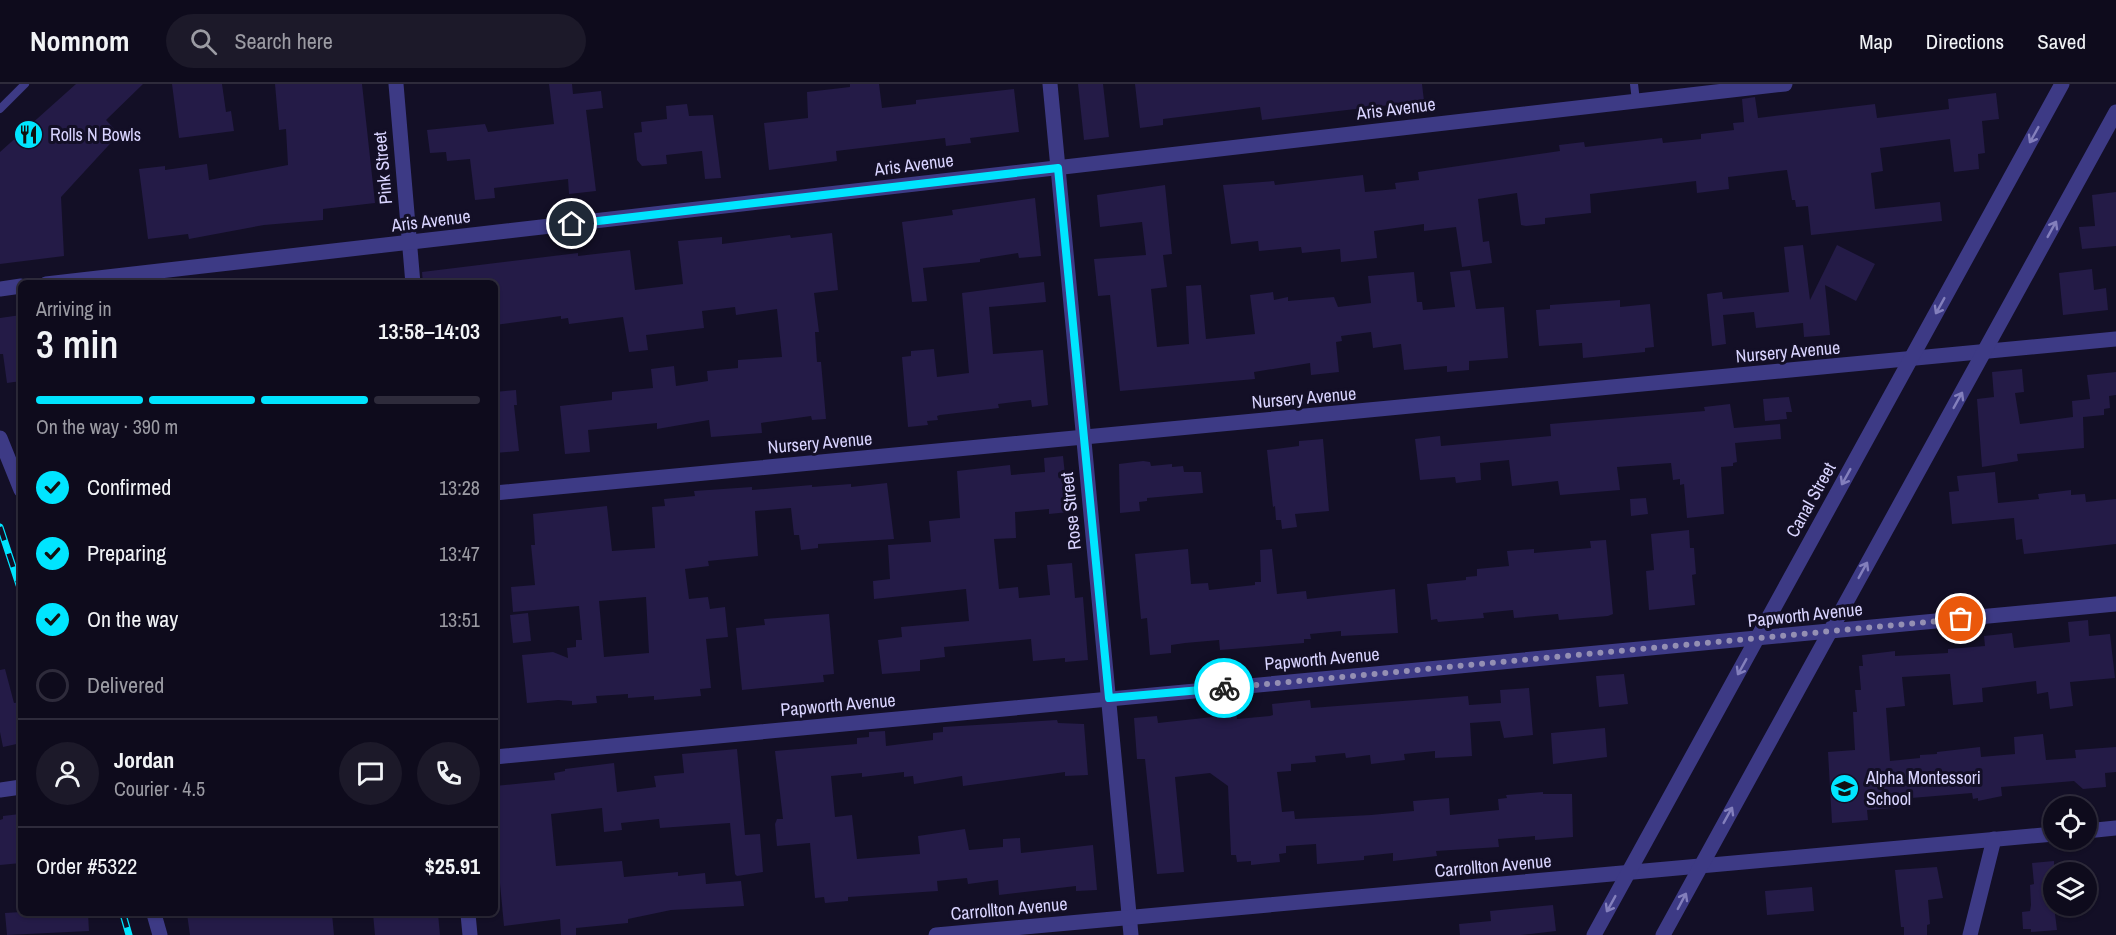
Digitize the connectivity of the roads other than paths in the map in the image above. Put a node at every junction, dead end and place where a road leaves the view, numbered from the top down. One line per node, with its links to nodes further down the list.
1 (25, 84): 8 (lane)
2 (396, 84): 11 (street, Pink Street)
3 (1050, 84): 10 (street, Rose Street)
4 (1634, 84): 7 (lane)
5 (1785, 84): 7 (street, Aris Avenue)
6 (2062, 84): 18 (street, Canal Street, one-way to 18)
7 (1636, 101): 10 (street, Aris Avenue)
8 (0, 109)
9 (2116, 112): 17 (street, one-way to 9)
10 (1058, 168): 11 (street, Aris Avenue); 20 (street, Rose Street)
11 (410, 243): 12 (street, Aris Avenue); 13 (street, Pink Street)
12 (82, 280)
13 (413, 280)
14 (18, 286): 15 (street)
15 (0, 289)
16 (2116, 339): 17 (street, Nursery Avenue)
17 (1984, 353): 18 (street, Nursery Avenue); 24 (street, one-way to 17)
18 (1910, 360): 20 (street, Nursery Avenue); 25 (street, Canal Street, one-way to 25)
19 (0, 438): 21 (street)
20 (1084, 439): 22 (street, Nursery Avenue); 26 (street, Rose Street)
21 (18, 483)
22 (498, 493)
23 (2116, 604): 24 (street, Papworth Avenue)
24 (1829, 632): 25 (street, Papworth Avenue); 34 (street, one-way to 24)
25 (1757, 639): 26 (street, Papworth Avenue); 35 (street, Canal Street, one-way to 35)
26 (1109, 698): 27 (street, Papworth Avenue); 38 (street, Rose Street)
27 (498, 757)
28 (18, 788): 29 (street)
29 (0, 790)
30 (2116, 828): 31 (street)
31 (2097, 830)
32 (2043, 835): 33 (street, Carrollton Avenue)
33 (1994, 839): 34 (street, Carrollton Avenue); 45 (street)
34 (1700, 866): 35 (street, Carrollton Avenue); 44 (street, one-way to 34)
35 (1628, 873): 38 (street, Carrollton Avenue); 43 (street, Canal Street, one-way to 43)
36 (155, 916): 39 (street)
37 (468, 916): 40 (street)
38 (1130, 917): 41 (street, Carrollton Avenue); 42 (street, Rose Street)
39 (160, 935)
40 (470, 935)
41 (936, 935)
42 (1131, 935)
43 (1594, 935)
44 (1663, 935)
45 (1970, 935)

